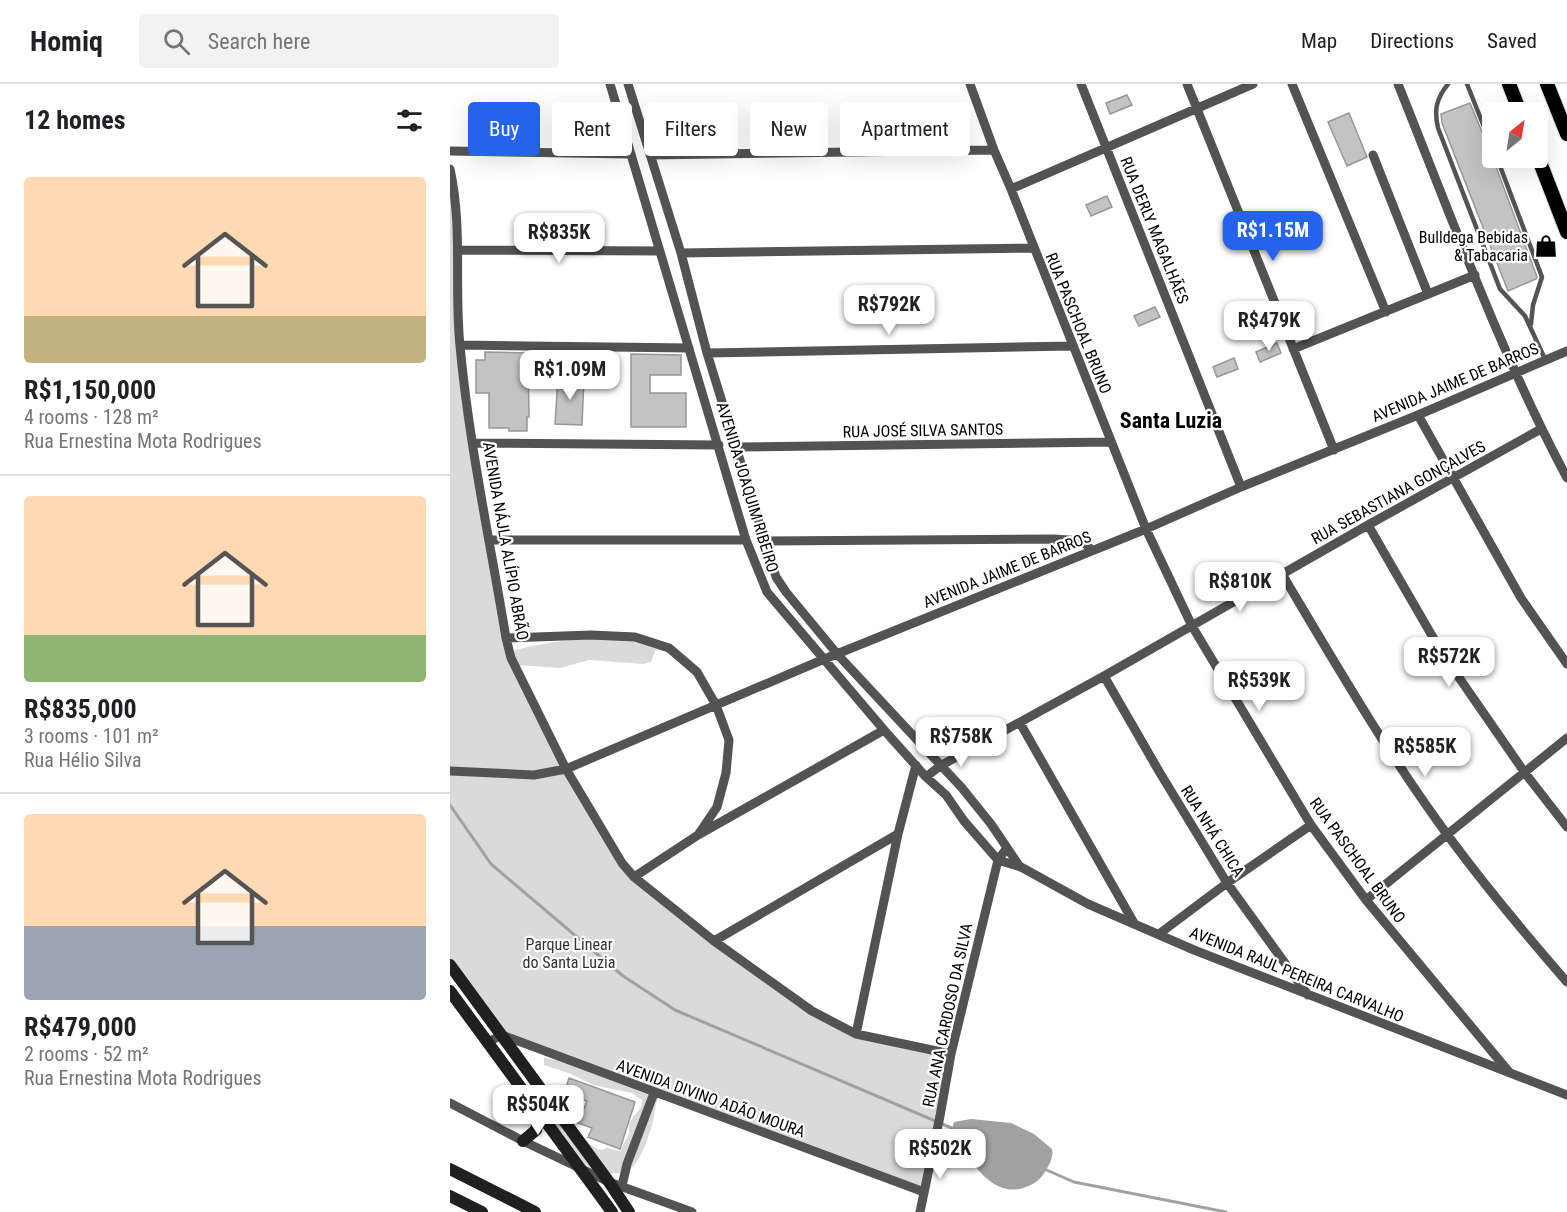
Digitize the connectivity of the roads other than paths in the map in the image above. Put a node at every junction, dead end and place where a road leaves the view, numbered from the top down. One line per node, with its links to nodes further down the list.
1 (610, 84): 13 (street, AVENIDA JOAQUIM RIBEIRO)
2 (628, 84): 19 (street, AVENIDA JOAQUIM RIBEIRO)
3 (970, 84): 21 (street, RUA PASCHOAL BRUNO)
4 (1081, 84): 20 (street, RUA DERLY MAGALHÃES)
5 (1187, 84): 15 (street)
6 (1253, 84): 15 (street)
7 (1292, 84): 39 (street)
8 (1398, 84): 37 (street)
9 (1448, 84): 40 (lane)
10 (1467, 84): 17 (lane)
11 (1509, 84): 14 (main road)
12 (1547, 84): 16 (main road)
13 (615, 102)
14 (1516, 102)
15 (1196, 107): 20 (street); 44 (street)
16 (1564, 116): 18 (main road)
17 (1482, 122)
18 (1567, 134)
19 (644, 136)
20 (1106, 148): 31 (street); 58 (street, RUA DERLY MAGALHÃES)
21 (994, 150): 24 (street); 31 (street, RUA PASCHOAL BRUNO)
22 (450, 151): 23 (street)
23 (552, 153)
24 (738, 154)
25 (1373, 155): 38 (street)
26 (632, 156): 35 (street, AVENIDA JOAQUIM RIBEIRO)
27 (650, 156): 36 (street, AVENIDA JOAQUIM RIBEIRO)
28 (1501, 168): 40 (lane)
29 (1542, 168): 32 (main road)
30 (450, 170): 34 (street, AVENIDA NÁJLA ALÍPIO ABRÃO)
31 (1011, 189): 33 (street, RUA PASCHOAL BRUNO)
32 (1567, 232)
33 (1033, 248): 36 (street); 42 (street, RUA PASCHOAL BRUNO)
34 (458, 250): 35 (street); 41 (street, AVENIDA NÁJLA ALÍPIO ABRÃO)
35 (660, 251): 43 (street, AVENIDA JOAQUIM RIBEIRO)
36 (681, 253): 46 (street, AVENIDA JOAQUIM RIBEIRO)
37 (1475, 275): 38 (street); 48 (street)
38 (1428, 294): 39 (street)
39 (1386, 312): 44 (street)
40 (1531, 326): 47 (lane)
41 (460, 345): 43 (street); 52 (street, AVENIDA NÁJLA ALÍPIO ABRÃO)
42 (1072, 346): 46 (street); 51 (street, RUA PASCHOAL BRUNO)
43 (689, 348): 53 (street, AVENIDA JOAQUIM RIBEIRO)
44 (1293, 349): 55 (street)
45 (1567, 351): 47 (street, AVENIDA JAIME DE BARROS)
46 (706, 352): 54 (street, AVENIDA JOAQUIM RIBEIRO)
47 (1545, 359): 48 (street, AVENIDA JAIME DE BARROS)
48 (1515, 372): 49 (street, AVENIDA JAIME DE BARROS); 50 (street)
49 (1418, 415): 55 (street, AVENIDA JAIME DE BARROS); 56 (street)
50 (1541, 429): 56 (street, RUA SEBASTIANA GONÇALVES); 57 (street)
51 (1110, 442): 54 (street, RUA JOSÉ SILVA SANTOS); 60 (street, RUA PASCHOAL BRUNO)
52 (473, 443): 53 (street); 61 (street, AVENIDA NÁJLA ALÍPIO ABRÃO)
53 (719, 445): 62 (street, AVENIDA JOAQUIM RIBEIRO)
54 (737, 447): 63 (street, AVENIDA JOAQUIM RIBEIRO)
55 (1334, 450): 58 (street, AVENIDA JAIME DE BARROS)
56 (1454, 478): 59 (street, RUA SEBASTIANA GONÇALVES); 70 (street)
57 (1567, 478)
58 (1240, 487): 60 (street, AVENIDA JAIME DE BARROS)
59 (1368, 525): 65 (street, RUA SEBASTIANA GONÇALVES); 80 (street)
60 (1146, 529): 64 (street, AVENIDA JAIME DE BARROS); 66 (street, RUA PASCHOAL BRUNO)
61 (490, 540): 62 (street); 67 (street, AVENIDA NÁJLA ALÍPIO ABRÃO)
62 (746, 540): 69 (street, AVENIDA JOAQUIM RIBEIRO)
63 (765, 541): 64 (street); 68 (street, AVENIDA JOAQUIM RIBEIRO)
64 (1092, 550): 68 (street, AVENIDA JAIME DE BARROS)
65 (1282, 574): 66 (street, RUA SEBASTIANA GONÇALVES); 86 (street)
66 (1192, 626): 71 (street, RUA SEBASTIANA GONÇALVES); 82 (street, RUA PASCHOAL BRUNO)
67 (506, 638): 72 (street); 78 (street, AVENIDA NÁJLA ALÍPIO ABRÃO)
68 (838, 655): 69 (street, AVENIDA JAIME DE BARROS); 77 (street, AVENIDA JOAQUIM RIBEIRO)
69 (822, 660): 72 (street, AVENIDA JAIME DE BARROS); 74 (street, AVENIDA JOAQUIM RIBEIRO)
70 (1567, 664)
71 (1104, 676): 73 (street, RUA SEBASTIANA GONÇALVES); 91 (street, RUA NHÁ CHICA)
72 (717, 705): 78 (street, AVENIDA JAIME DE BARROS); 85 (street)
73 (1020, 723): 77 (street, RUA SEBASTIANA GONÇALVES); 93 (street)
74 (884, 730): 76 (street, AVENIDA JOAQUIM RIBEIRO); 85 (street)
75 (1567, 738): 80 (street)
76 (916, 765): 81 (street, AVENIDA JOAQUIM RIBEIRO); 84 (street)
77 (940, 766): 81 (street, RUA SEBASTIANA GONÇALVES); 87 (street, AVENIDA JOAQUIM RIBEIRO)
78 (566, 769): 79 (street, AVENIDA JAIME DE BARROS); 90 (street, AVENIDA NÁJLA ALÍPIO ABRÃO)
79 (450, 771)
80 (1525, 773): 83 (street); 86 (street)
81 (926, 777): 88 (street, AVENIDA JOAQUIM RIBEIRO)
82 (1311, 825): 91 (street); 92 (street, RUA PASCHOAL BRUNO)
83 (1567, 827)
84 (898, 834): 95 (street); 100 (street)
85 (698, 835): 90 (street)
86 (1448, 836): 92 (street); 97 (street)
87 (1008, 848): 88 (street); 89 (street, AVENIDA RAUL PEREIRA CARVALHO)
88 (998, 860): 89 (street, AVENIDA RAUL PEREIRA CARVALHO); 103 (street, RUA ANA CARDOSO DA SILVA)
89 (1021, 867): 93 (street, AVENIDA RAUL PEREIRA CARVALHO)
90 (634, 877): 95 (street, AVENIDA NÁJLA ALÍPIO ABRÃO)
91 (1227, 883): 94 (street); 99 (street, RUA NHÁ CHICA)
92 (1366, 900): 104 (street, RUA PASCHOAL BRUNO)
93 (1134, 923): 94 (street, AVENIDA RAUL PEREIRA CARVALHO)
94 (1159, 934): 99 (street, AVENIDA RAUL PEREIRA CARVALHO)
95 (714, 941): 100 (street, AVENIDA NÁJLA ALÍPIO ABRÃO)
96 (450, 965): 101 (street)
97 (1567, 982)
98 (450, 991): 102 (street)
99 (1308, 995): 104 (street, AVENIDA RAUL PEREIRA CARVALHO)
100 (856, 1034): 103 (street, AVENIDA NÁJLA ALÍPIO ABRÃO)
101 (502, 1035): 102 (street); 105 (street, AVENIDA DIVINO ADÃO MOURA); 112 (street)
102 (488, 1042): 108 (street)
103 (951, 1054): 114 (street, RUA ANA CARDOSO DA SILVA)
104 (1510, 1074): 106 (street, AVENIDA RAUL PEREIRA CARVALHO)
105 (654, 1093): 113 (street); 114 (street, AVENIDA DIVINO ADÃO MOURA)
106 (1567, 1095)
107 (450, 1103): 109 (street)
108 (540, 1113): 109 (street); 110 (street)
109 (523, 1141): 110 (street)
110 (580, 1168): 112 (street); 118 (street)
111 (450, 1169): 117 (street)
112 (609, 1182): 113 (street); 119 (street)
113 (622, 1186): 120 (street)
114 (924, 1192): 121 (street, RUA ANA CARDOSO DA SILVA)
115 (450, 1196): 116 (street)
116 (482, 1212)
117 (535, 1212)
118 (612, 1212)
119 (628, 1212)
120 (692, 1212)
121 (920, 1212)

